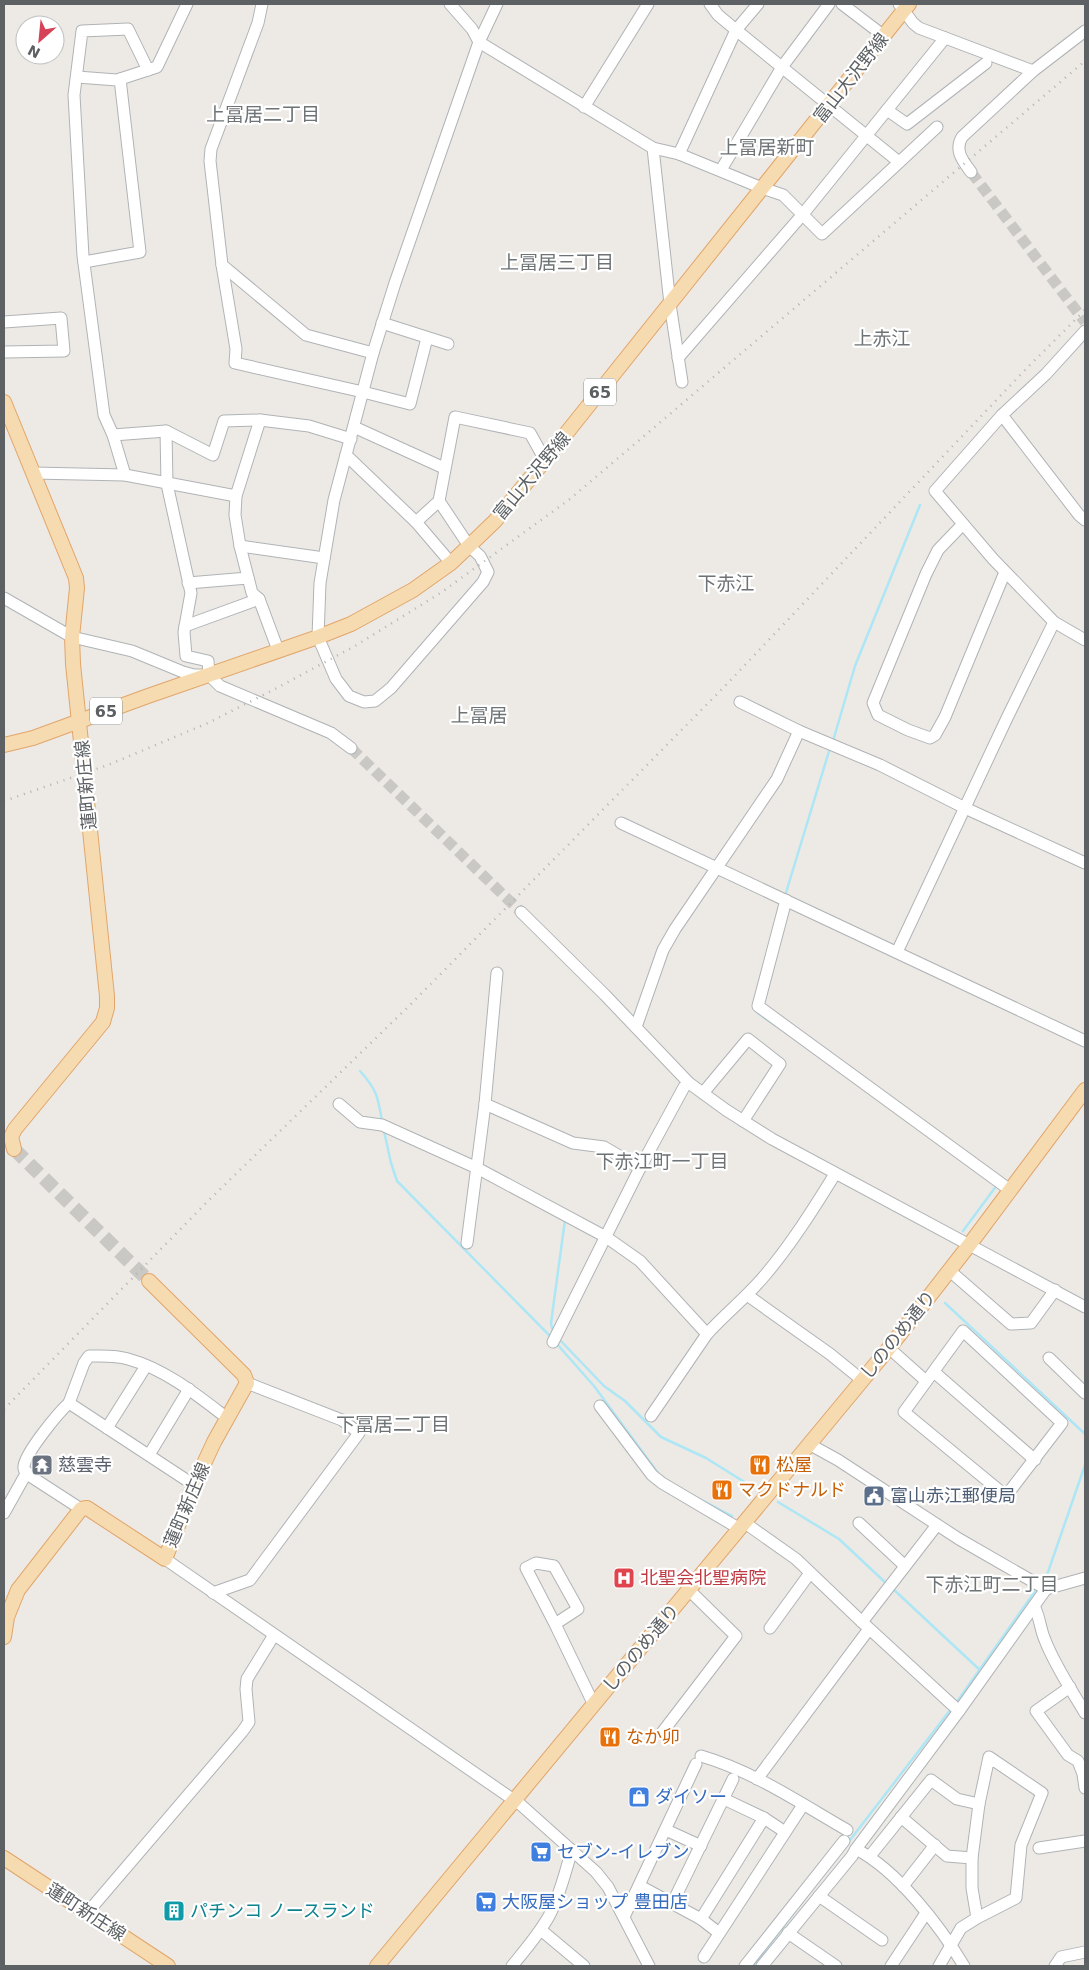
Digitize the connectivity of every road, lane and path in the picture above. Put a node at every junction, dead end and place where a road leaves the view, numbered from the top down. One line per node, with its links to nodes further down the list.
1 (187, 4): 18 (street)
2 (262, 4): 35 (street)
3 (450, 4): 15 (street)
4 (497, 4): 15 (street)
5 (648, 4): 23 (street)
6 (710, 4): 11 (street)
7 (758, 4): 11 (street)
8 (829, 4): 17 (street)
9 (842, 4): 13 (street)
10 (904, 6): 13 (main road, 富山大沢野線 / 65); 14 (street)
11 (736, 30): 17 (street); 28 (street)
12 (1085, 32): 19 (street)
13 (884, 36): 22 (main road, 富山大沢野線 / 65)
14 (945, 38): 19 (street); 24 (street)
15 (479, 42): 23 (street); 38 (street)
16 (986, 63): 24 (street)
17 (782, 67): 22 (street); 30 (street)
18 (148, 70): 20 (street); 21 (street)
19 (1033, 71): 31 (street)
20 (77, 77): 21 (street); 34 (street)
21 (120, 79): 34 (street)
22 (830, 105): 26 (street); 32 (main road, 富山大沢野線 / 65)
23 (584, 107): 27 (street)
24 (888, 110): 26 (street)
25 (937, 127): 29 (street)
26 (867, 136): 29 (street); 33 (street)
27 (653, 148): 28 (street); 36 (street)
28 (679, 154): 30 (street)
29 (899, 162): 33 (street)
30 (721, 170): 32 (street)
31 (971, 172)
32 (762, 188): 33 (street); 36 (main road, 富山大沢野線 / 65)
33 (803, 214): 44 (street)
34 (84, 262): 52 (street)
35 (222, 265): 43 (street); 46 (street)
36 (670, 304): 44 (street); 54 (main road, 富山大沢野線 / 65)
37 (4, 322): 42 (street)
38 (382, 323): 40 (street); 43 (street)
39 (1085, 331): 48 (street)
40 (428, 338): 41 (street); 46 (street)
41 (448, 344)
42 (4, 352)
43 (373, 354): 46 (street)
44 (678, 358): 45 (street)
45 (682, 382)
46 (363, 392): 51 (street)
47 (4, 402): 56 (main road, 蓮町新庄線)
48 (1002, 415): 61 (street); 63 (street)
49 (260, 420): 50 (street); 51 (street); 59 (street)
50 (166, 431): 52 (street); 58 (street)
51 (353, 433): 53 (street); 55 (street)
52 (113, 435): 57 (street)
53 (346, 456): 62 (street); 66 (street)
54 (545, 460): 55 (street); 65 (main road, 富山大沢野線 / 65)
55 (444, 468): 60 (street)
56 (32, 474): 57 (street); 75 (main road, 蓮町新庄線)
57 (125, 475): 58 (street)
58 (166, 484): 59 (street); 70 (street)
59 (236, 496): 64 (street)
60 (439, 500): 62 (street); 65 (street)
61 (1085, 520)
62 (416, 522): 67 (street)
63 (963, 524): 68 (street); 68 (street)
64 (240, 546): 66 (street); 69 (street)
65 (469, 546): 67 (main road, 富山大沢野線 / 65); 76 (street)
66 (324, 558): 76 (street)
67 (451, 563): 76 (main road, 富山大沢野線 / 65)
68 (1005, 572): 73 (street)
69 (248, 578): 70 (street); 72 (street)
70 (188, 583): 74 (street)
71 (4, 598): 75 (street)
72 (259, 599): 74 (street); 78 (street)
73 (1054, 622): 77 (street); 85 (street)
74 (185, 626): 79 (street)
75 (72, 637): 79 (street); 81 (main road, 蓮町新庄線)
76 (318, 637): 78 (main road, 富山大沢野線 / 65)
77 (1085, 640)
78 (278, 650): 79 (main road, 富山大沢野線 / 65)
79 (209, 676): 81 (main road, 富山大沢野線 / 65); 84 (street)
80 (740, 702): 82 (street)
81 (80, 721): 83 (main road, 富山大沢野線 / 65); 101 (main road, 蓮町新庄線)
82 (799, 730): 85 (street); 88 (street)
83 (4, 745)
84 (351, 748)
85 (965, 808): 87 (street); 91 (street)
86 (621, 823): 88 (street)
87 (1085, 863)
88 (718, 868): 89 (street); 93 (street)
89 (786, 900): 91 (street); 105 (street)
90 (521, 912): 93 (street)
91 (898, 952): 94 (street)
92 (497, 973): 99 (street)
93 (636, 1028): 95 (street)
94 (1085, 1041)
95 (689, 1083): 97 (street); 103 (street)
96 (1085, 1090): 105 (main road, しののめ通り)
97 (703, 1093): 100 (street); 100 (street)
98 (339, 1104): 102 (street)
99 (485, 1104): 102 (street); 103 (street)
100 (743, 1121): 104 (street)
101 (14, 1149)
102 (477, 1168): 106 (street); 107 (street)
103 (640, 1168): 106 (street)
104 (835, 1174): 108 (street); 112 (street)
105 (1010, 1190): 108 (main road, しののめ通り)
106 (606, 1237): 114 (street); 115 (street)
107 (467, 1243)
108 (970, 1244): 109 (main road, しののめ通り); 111 (street)
109 (950, 1271): 111 (street); 116 (main road, しののめ通り)
110 (149, 1281): 121 (main road)
111 (1056, 1290): 113 (street)
112 (748, 1295): 114 (street); 120 (street)
113 (1085, 1306)
114 (707, 1334): 126 (street)
115 (554, 1342)
116 (889, 1348): 119 (street); 120 (main road, しののめ通り)
117 (1049, 1358): 123 (street)
118 (146, 1366): 122 (street); 124 (street); 128 (street)
119 (930, 1376): 131 (street); 131 (street); 131 (street)
120 (862, 1380): 129 (main road, しののめ通り)
121 (247, 1383): 127 (main road, 蓮町新庄線); 145 (street)
122 (189, 1389): 127 (street); 130 (street)
123 (1085, 1393)
124 (69, 1403): 128 (street); 132 (street)
125 (600, 1406): 138 (street)
126 (651, 1416)
127 (227, 1418): 133 (main road, 蓮町新庄線)
128 (107, 1428): 130 (street)
129 (810, 1444): 137 (street); 138 (main road, しののめ通り)
130 (149, 1455): 133 (street)
131 (1035, 1460)
132 (27, 1472): 134 (street); 135 (street)
133 (194, 1485): 139 (main road, 蓮町新庄線)
134 (81, 1508): 139 (main road, 蓮町新庄線); 151 (main road)
135 (4, 1513)
136 (859, 1523): 140 (street)
137 (937, 1525): 140 (street); 143 (street)
138 (742, 1526): 141 (street); 144 (main road, しののめ通り)
139 (165, 1559): 145 (street)
140 (905, 1566): 148 (street)
141 (810, 1573): 148 (street); 149 (street)
142 (1085, 1578): 143 (street)
143 (1042, 1586): 146 (street)
144 (689, 1590): 153 (main road, しののめ通り); 156 (street)
145 (213, 1593): 150 (street)
146 (1034, 1606): 152 (street); 154 (street)
147 (555, 1624): 147 (street); 153 (street)
148 (866, 1626): 154 (street); 158 (street)
149 (770, 1628)
150 (274, 1635): 161 (street); 181 (street)
151 (4, 1637)
152 (1070, 1687): 155 (street); 159 (street)
153 (594, 1705): 161 (main road, しののめ通り)
154 (956, 1707): 172 (street)
155 (1085, 1713)
156 (661, 1734)
157 (733, 1779): 160 (street)
158 (758, 1779): 163 (street); 166 (street)
159 (1085, 1788)
160 (724, 1799): 165 (street); 170 (street)
161 (515, 1800): 173 (street); 194 (main road, しののめ通り)
162 (979, 1804): 164 (street); 176 (street); 184 (street)
163 (803, 1805): 167 (street); 198 (street)
164 (902, 1817): 169 (street); 174 (street)
165 (764, 1818): 167 (street); 185 (street)
166 (666, 1830): 170 (street); 177 (street)
167 (785, 1832): 187 (street)
168 (1085, 1841): 171 (street)
169 (935, 1845): 176 (street); 178 (street)
170 (701, 1846): 180 (street)
171 (1038, 1848)
172 (856, 1849): 174 (street); 179 (street)
173 (572, 1850): 183 (street); 186 (street)
174 (870, 1856): 178 (street)
175 (4, 1858): 181 (main road, 蓮町新庄線)
176 (972, 1858): 184 (street)
177 (640, 1886): 180 (street); 183 (street)
178 (903, 1886): 182 (street)
179 (819, 1896): 188 (street); 189 (street)
180 (672, 1904): 185 (street)
181 (88, 1912): 193 (main road, 蓮町新庄線)
182 (926, 1913): 190 (street); 201 (street)
183 (624, 1917): 197 (street)
184 (977, 1918): 190 (street)
185 (701, 1919): 187 (street)
186 (541, 1930): 195 (street); 196 (street)
187 (719, 1933): 192 (street)
188 (788, 1934): 199 (street); 200 (street)
189 (882, 1940)
190 (951, 1947): 202 (street); 203 (street)
191 (1085, 1952): 204 (street)
192 (704, 1956)
193 (165, 1965)
194 (377, 1966)
195 (512, 1966)
196 (584, 1966)
197 (649, 1966)
198 (746, 1966)
199 (762, 1966)
200 (836, 1966)
201 (891, 1966)
202 (939, 1966)
203 (964, 1966)
204 (1055, 1966)

